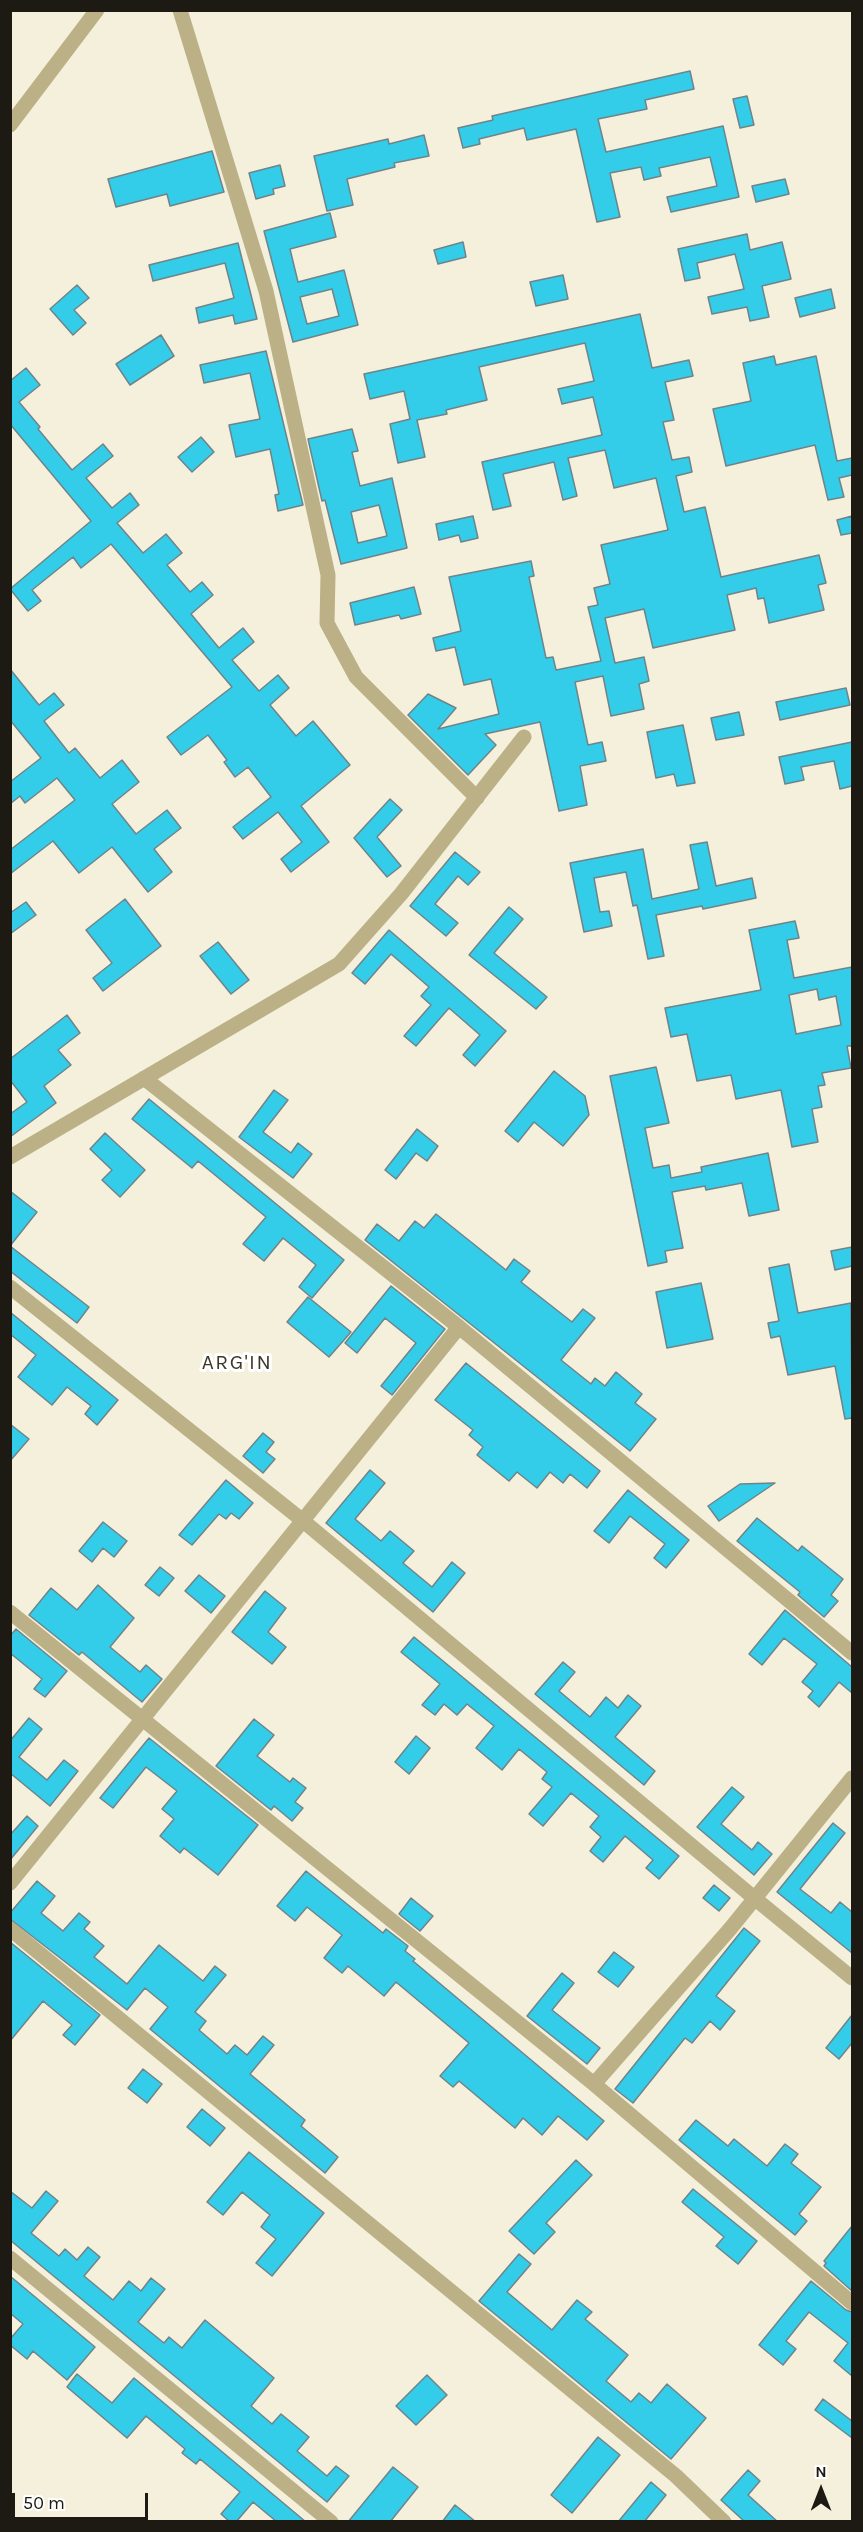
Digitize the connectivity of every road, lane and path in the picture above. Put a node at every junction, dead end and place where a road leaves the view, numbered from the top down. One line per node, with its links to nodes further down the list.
1 (97, 10): 3 (street)
2 (180, 10): 5 (street)
3 (10, 124)
4 (524, 737): 5 (street)
5 (477, 798): 6 (street)
6 (144, 1078): 7 (street); 9 (street)
7 (10, 1157)
8 (10, 1287): 10 (street)
9 (459, 1328): 10 (street); 12 (street)
10 (302, 1520): 13 (street); 16 (street)
11 (10, 1612): 13 (street)
12 (852, 1653)
13 (141, 1719): 15 (street); 19 (street)
14 (852, 1778): 16 (street)
15 (10, 1883)
16 (753, 1897): 18 (street); 19 (street)
17 (10, 1929): 23 (street)
18 (852, 1978)
19 (594, 2084): 21 (street)
20 (10, 2258): 22 (street)
21 (852, 2303)
22 (331, 2522)
23 (724, 2522)

